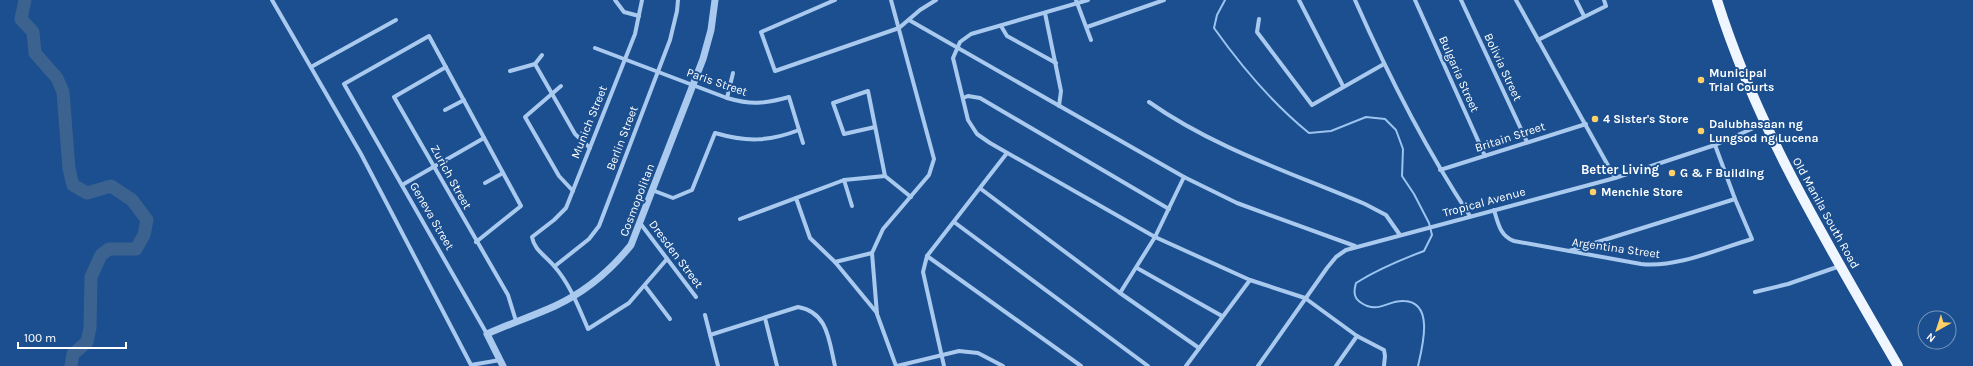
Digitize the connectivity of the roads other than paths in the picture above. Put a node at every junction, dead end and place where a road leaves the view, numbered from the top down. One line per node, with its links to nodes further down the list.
1 (272, 0): 39 (street)
2 (615, 0): 21 (street)
3 (642, 0): 21 (street, Munich Street)
4 (678, 0): 41 (street, Berlin Street)
5 (715, 0): 44 (street, Cosmopolitan)
6 (835, 0): 28 (street)
7 (891, 0): 28 (street)
8 (936, 0): 25 (street)
9 (1088, 0): 19 (street)
10 (1164, 0): 27 (street)
11 (1299, 0): 45 (street)
12 (1355, 0): 37 (street)
13 (1415, 0): 63 (street, Bulgaria Street)
14 (1461, 0): 58 (street, Bolivia Street)
15 (1516, 0): 30 (street)
16 (1576, 0): 22 (street)
17 (1604, 0): 22 (street)
18 (1717, 0): 53 (main road, Old Manila South Road)
19 (1077, 2): 20 (street); 27 (street)
20 (1045, 13): 26 (street); 35 (street)
21 (639, 16): 34 (street, Munich Street)
22 (1584, 16): 30 (street)
23 (1259, 19): 45 (street)
24 (396, 20): 39 (street)
25 (909, 20): 28 (street); 32 (street)
26 (1001, 26): 32 (street); 35 (street)
27 (1086, 27): 29 (street)
28 (900, 28): 76 (street)
29 (1091, 40)
30 (1538, 40): 54 (street)
31 (595, 48): 34 (street, Paris Street)
32 (957, 48): 48 (street); 51 (street)
33 (542, 55): 36 (street)
34 (625, 60): 41 (street, Paris Street); 61 (street, Munich Street)
35 (1056, 62): 51 (street)
36 (535, 64): 40 (street); 46 (street)
37 (1384, 64): 45 (street); 65 (street)
38 (446, 67): 49 (street); 64 (street, Zurich Street); 72 (street, Geneva Street)
39 (311, 68): 116 (street)
40 (510, 71)
41 (658, 72): 44 (street, Paris Street); 95 (street, Berlin Street)
42 (733, 73): 47 (street)
43 (561, 86): 46 (street)
44 (693, 86): 47 (street, Paris Street); 74 (street, Cosmopolitan)
45 (1343, 86)
46 (552, 94): 61 (street); 75 (street)
47 (726, 98): 56 (street, Paris Street)
48 (963, 98): 62 (street); 80 (street)
49 (464, 100): 52 (street); 57 (street)
50 (1149, 102): 86 (street)
51 (1059, 106): 68 (street)
52 (445, 110)
53 (1764, 122): 60 (street, Tropical Avenue); 96 (main road, Old Manila South Road)
54 (1586, 124): 58 (street, Britain Street); 69 (street)
55 (875, 127): 55 (street); 67 (street)
56 (799, 130): 59 (street, Paris Street); 74 (street)
57 (484, 138): 64 (street); 66 (street)
58 (1527, 142): 63 (street, Britain Street)
59 (803, 143)
60 (1715, 145): 69 (street, Tropical Avenue); 78 (street)
61 (590, 148): 75 (street, Munich Street)
62 (1007, 153): 73 (street); 87 (street)
63 (1485, 156): 65 (street, Britain Street)
64 (434, 167): 72 (street); 88 (street, Zurich Street)
65 (1440, 170): 82 (street)
66 (503, 173): 71 (street); 88 (street)
67 (885, 176): 70 (street); 76 (street)
68 (1184, 177): 80 (street); 89 (street)
69 (1615, 178): 81 (street, Tropical Avenue)
70 (844, 180): 77 (street); 79 (street)
71 (485, 183)
72 (402, 185): 111 (street, Geneva Street)
73 (981, 189): 84 (street); 101 (street)
74 (652, 190): 85 (street, Cosmopolitan)
75 (573, 191): 95 (street, Munich Street)
76 (911, 197): 91 (street)
77 (796, 198): 83 (street); 94 (street)
78 (1735, 199): 90 (street); 90 (street, Argentina Street)
79 (852, 206)
80 (1169, 209): 87 (street)
81 (1494, 210): 82 (street, Tropical Avenue); 90 (street, Argentina Street)
82 (1470, 216): 86 (street, Tropical Avenue)
83 (740, 219)
84 (954, 222): 92 (street); 124 (street)
85 (640, 223): 93 (street, Dresden Street); 102 (street, Cosmopolitan)
86 (1400, 235): 89 (street, Tropical Avenue)
87 (1155, 237): 97 (street); 98 (street)
88 (476, 242): 110 (street, Zurich Street)
89 (1356, 246): 104 (street, Tropical Avenue)
90 (1568, 252)
91 (872, 253): 94 (street); 105 (street)
92 (927, 256): 115 (street); 123 (street)
93 (668, 259): 99 (street); 103 (street, Dresden Street)
94 (835, 262): 105 (street)
95 (555, 266): 102 (street)
96 (1840, 266): 100 (street); 129 (main road, Old Manila South Road)
97 (1137, 268): 101 (street); 107 (street)
98 (1250, 280): 104 (street); 107 (street)
99 (645, 286): 102 (street); 109 (street)
100 (1755, 292)
101 (1120, 293): 114 (street)
102 (573, 295): 110 (street, Cosmopolitan)
103 (696, 297)
104 (1305, 298): 113 (street); 126 (street, Tropical Avenue)
105 (877, 314): 120 (street)
106 (705, 315): 112 (street)
107 (1222, 316): 114 (street)
108 (765, 318): 112 (street); 118 (street); 119 (street)
109 (670, 319)
110 (516, 320): 111 (street, Cosmopolitan)
111 (487, 334): 116 (street, Geneva Street)
112 (710, 335): 117 (street)
113 (1357, 336): 127 (street); 128 (street)
114 (1199, 348): 125 (street)
115 (942, 355): 120 (street); 121 (street); 122 (street)
116 (502, 363)
117 (718, 366)
118 (777, 366)
119 (835, 366)
120 (896, 366)
121 (944, 366)
122 (1002, 366)
123 (1081, 366)
124 (1148, 366)
125 (1186, 366)
126 (1258, 366)
127 (1336, 366)
128 (1384, 366)
129 (1898, 366)

